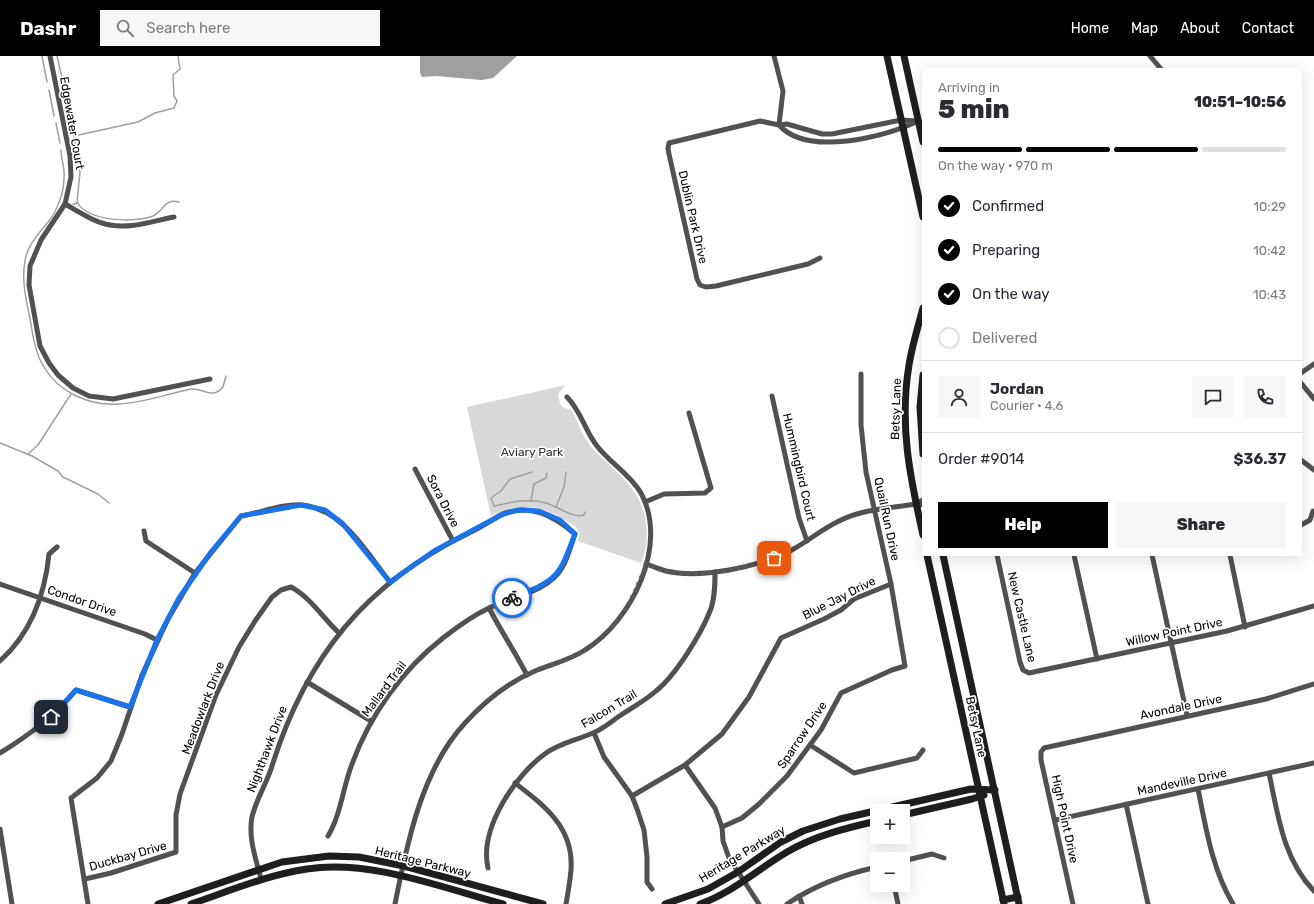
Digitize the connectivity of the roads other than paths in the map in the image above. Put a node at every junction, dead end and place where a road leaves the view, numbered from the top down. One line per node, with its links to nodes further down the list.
1 (50, 56): 16 (street, Edgewater Court)
2 (774, 56): 9 (street)
3 (887, 56): 7 (main road)
4 (904, 56): 8 (main road)
5 (1150, 56): 6 (street)
6 (1160, 68)
7 (901, 120): 8 (street, Dublin Park Drive); 10 (street, Dublin Park Drive); 11 (main road)
8 (918, 121): 11 (street, Dublin Park Drive); 14 (main road)
9 (779, 125): 12 (street, Dublin Park Drive); 15 (street, Dublin Park Drive); 19 (street, Dublin Park Drive)
10 (869, 127): 12 (street, Dublin Park Drive); 13 (street)
11 (903, 128): 13 (street, Dublin Park Drive); 17 (main road)
12 (826, 134): 15 (street)
13 (872, 136): 15 (street, Dublin Park Drive)
14 (922, 138)
15 (825, 143)
16 (65, 204): 18 (street); 24 (street, Edgewater Court)
17 (922, 213)
18 (174, 217)
19 (820, 258)
20 (922, 312): 36 (main road, Betsy Lane)
21 (1314, 364): 22 (street)
22 (1302, 372)
23 (861, 374): 37 (street, Quail Run Drive)
24 (210, 379)
25 (1302, 384): 29 (street)
26 (922, 386): 31 (main road, Betsy Lane)
27 (772, 396): 44 (street, Hummingbird Court)
28 (567, 397): 35 (street)
29 (1314, 399)
30 (689, 413): 35 (street)
31 (922, 438)
32 (1302, 461): 34 (street)
33 (415, 469): 43 (street, Sora Drive)
34 (1314, 470)
35 (645, 502): 52 (street)
36 (920, 505): 37 (street); 40 (main road, Betsy Lane)
37 (874, 511): 44 (street); 57 (street, Quail Run Drive)
38 (1313, 511): 39 (street)
39 (1302, 524)
40 (922, 525)
41 (144, 531): 54 (street)
42 (575, 534): 43 (street, Nighthawk Drive); 60 (street, Mallard Trail)
43 (453, 541): 55 (street, Nighthawk Drive)
44 (807, 541): 53 (street)
45 (57, 547): 58 (street)
46 (927, 556): 86 (main road, Betsy Lane)
47 (943, 556): 85 (main road, Betsy Lane)
48 (997, 556): 68 (street, New Castle Lane)
49 (1074, 556): 65 (street)
50 (1152, 556): 64 (street)
51 (1230, 556): 61 (street)
52 (646, 564): 53 (street); 69 (street)
53 (715, 572): 75 (street, Falcon Trail)
54 (195, 573): 55 (street); 63 (street)
55 (390, 582): 62 (street, Nighthawk Drive)
56 (0, 584): 58 (street, Condor Drive)
57 (891, 584): 67 (street, Quail Run Drive); 81 (street, Blue Jay Drive)
58 (41, 598): 63 (street, Condor Drive); 66 (street)
59 (1314, 606): 61 (street, Willow Point Drive)
60 (489, 608): 69 (street); 74 (street, Mallard Trail)
61 (1245, 627): 64 (street, Willow Point Drive)
62 (340, 633): 70 (street, Nighthawk Drive); 95 (street, Meadowlark Drive)
63 (157, 640): 72 (street)
64 (1171, 642): 65 (street, Willow Point Drive); 73 (street)
65 (1097, 659): 68 (street, Willow Point Drive)
66 (0, 661)
67 (905, 666): 76 (street, Sparrow Drive)
68 (1036, 672)
69 (527, 675): 98 (street)
70 (307, 682): 74 (street); 100 (street, Nighthawk Drive)
71 (1314, 684): 73 (street, Avondale Drive)
72 (130, 707): 79 (street); 104 (street)
73 (1187, 715): 77 (street, Avondale Drive)
74 (371, 720): 94 (street, Mallard Trail)
75 (594, 733): 83 (street, Falcon Trail); 87 (street)
76 (810, 745): 78 (street); 92 (street, Sparrow Drive)
77 (1051, 745): 90 (street, High Point Drive)
78 (923, 750)
79 (0, 753)
80 (1314, 763): 82 (street, Mandeville Drive)
81 (685, 765): 87 (street, Blue Jay Drive); 92 (street)
82 (1269, 773): 84 (street, Mandeville Drive); 108 (street)
83 (515, 784): 99 (street, Falcon Trail); 120 (street)
84 (1198, 789): 88 (street, Mandeville Drive); 129 (street)
85 (995, 790): 86 (main road, Heritage Parkway); 111 (main road, Betsy Lane)
86 (979, 793): 89 (main road, Heritage Parkway); 102 (main road, Heritage Parkway); 112 (main road, Betsy Lane)
87 (632, 796): 107 (street)
88 (1126, 804): 90 (street, Mandeville Drive); 128 (street)
89 (910, 813)
90 (1055, 820): 127 (street, High Point Drive)
91 (870, 823): 106 (main road, Heritage Parkway)
92 (722, 827): 102 (street)
93 (0, 829): 113 (street)
94 (328, 836)
95 (176, 852): 104 (street, Duckbay Drive)
96 (944, 858): 97 (street)
97 (910, 859)
98 (404, 866): 100 (main road, Heritage Parkway); 103 (street); 119 (main road, Heritage Parkway)
99 (488, 868)
100 (259, 869): 105 (street, Nighthawk Drive); 115 (main road, Heritage Parkway)
101 (870, 869): 110 (street)
102 (738, 872): 106 (street); 121 (main road, Heritage Parkway)
103 (401, 876): 105 (main road, Heritage Parkway); 117 (street); 118 (main road, Heritage Parkway)
104 (84, 879): 114 (street)
105 (262, 879): 116 (main road, Heritage Parkway)
106 (744, 882): 122 (main road, Heritage Parkway); 123 (street)
107 (652, 889)
108 (1314, 891)
109 (895, 892): 126 (street)
110 (798, 896): 124 (street); 125 (street)
111 (1019, 900): 112 (main road)
112 (1003, 902)
113 (12, 904)
114 (88, 904)
115 (158, 904)
116 (191, 904)
117 (395, 904)
118 (503, 904)
119 (543, 904)
120 (566, 904)
121 (665, 904)
122 (700, 904)
123 (759, 904)
124 (787, 904)
125 (802, 904)
126 (898, 904)
127 (1073, 904)
128 (1148, 904)
129 (1233, 904)

